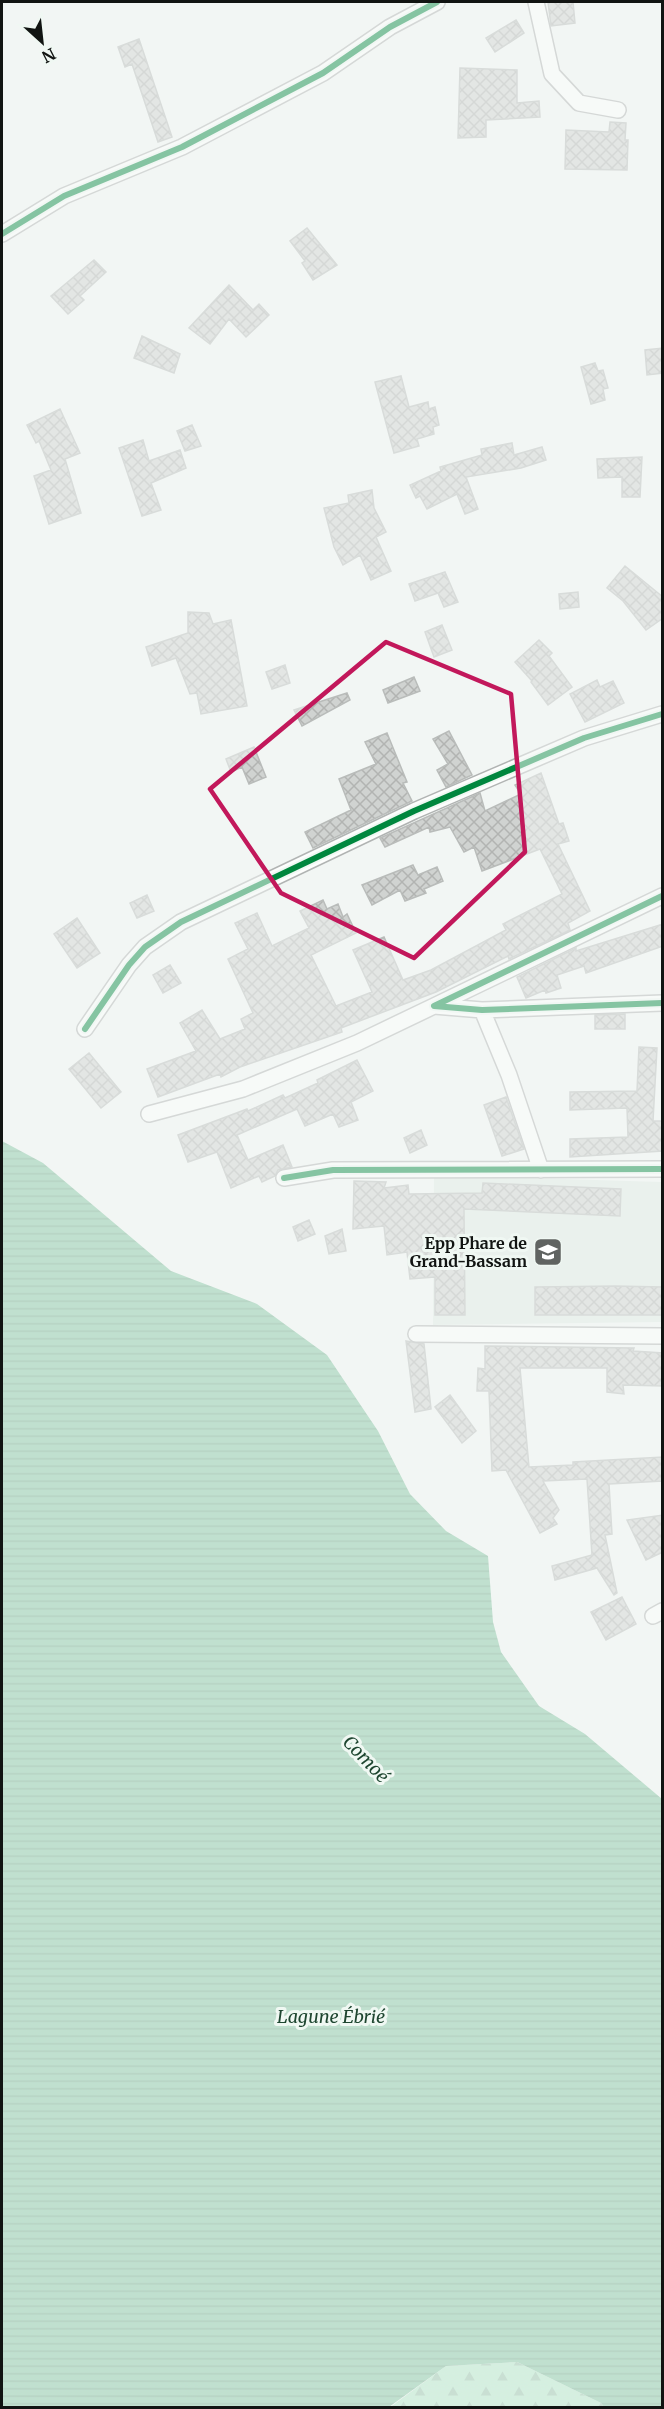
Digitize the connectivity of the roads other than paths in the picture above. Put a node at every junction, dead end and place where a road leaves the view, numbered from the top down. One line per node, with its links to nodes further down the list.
1 (437, 2): 4 (street)
2 (536, 2): 3 (street)
3 (618, 110)
4 (2, 234)
5 (663, 714): 10 (street)
6 (663, 896): 8 (street)
7 (663, 1003): 9 (street)
8 (434, 1006): 9 (street); 11 (street)
9 (482, 1010): 13 (street)
10 (85, 1029)
11 (149, 1114)
12 (663, 1169): 13 (street)
13 (542, 1170): 14 (street)
14 (284, 1178)
15 (416, 1334): 16 (street)
16 (663, 1336)

